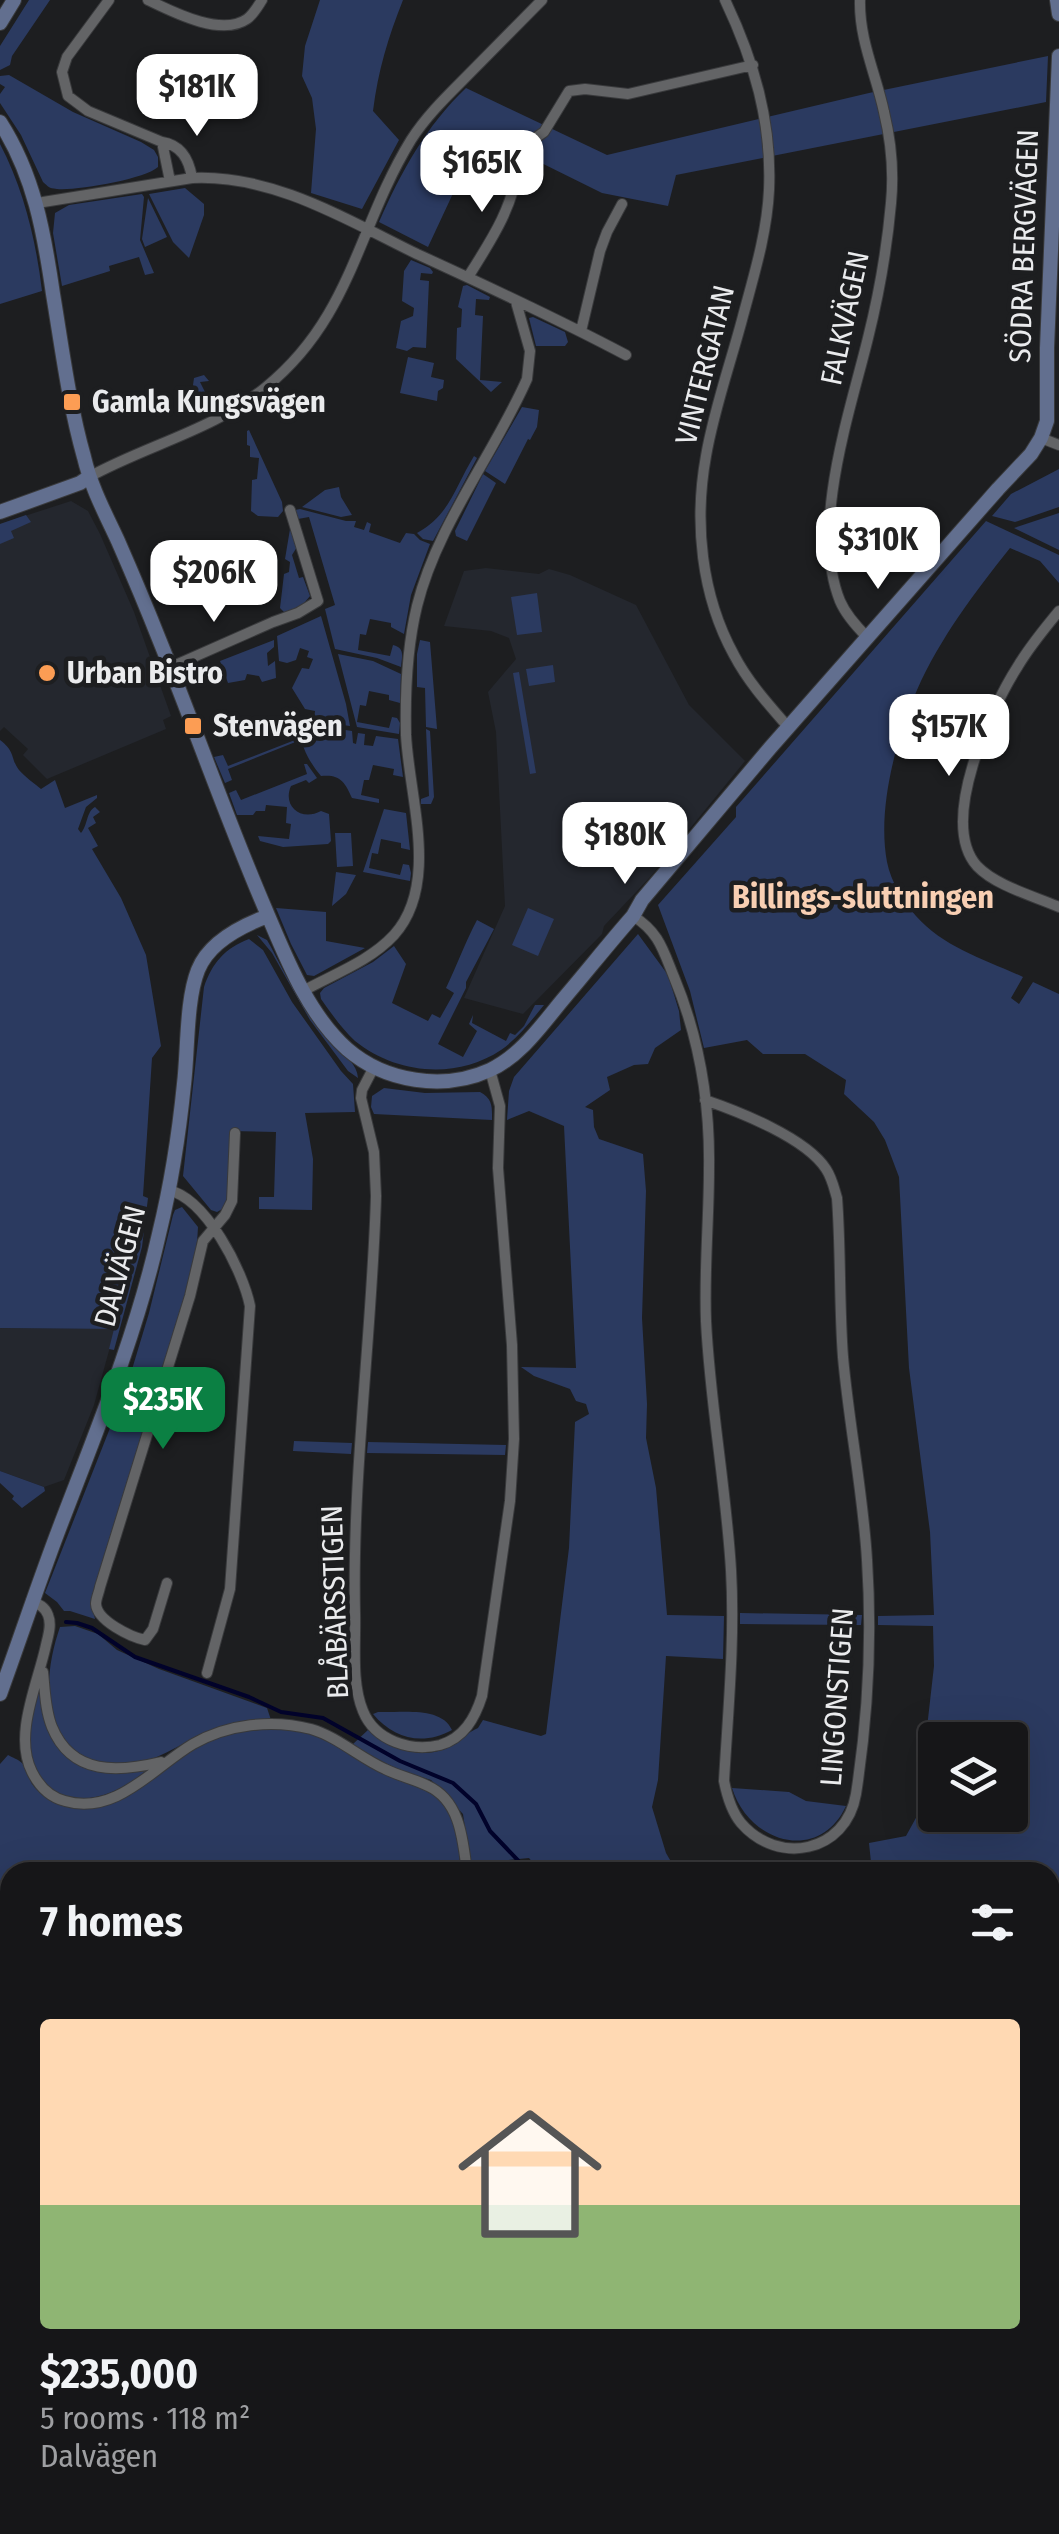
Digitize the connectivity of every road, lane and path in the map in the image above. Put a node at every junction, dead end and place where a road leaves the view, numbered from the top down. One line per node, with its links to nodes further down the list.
1 (14, 0): 10 (street)
2 (109, 0): 15 (street)
3 (148, 0): 4 (street)
4 (262, 0)
5 (542, 0): 21 (street)
6 (724, 0): 12 (street, VINTERGATAN)
7 (860, 0): 32 (street, FALKVÄGEN)
8 (1057, 0): 9 (street)
9 (1059, 14)
10 (0, 23)
11 (1059, 56): 26 (street, SÖDRA BERGVÄGEN)
12 (753, 66): 14 (street); 34 (street, VINTERGATAN)
13 (0, 122): 19 (street)
14 (531, 141)
15 (162, 142): 17 (street); 18 (street)
16 (520, 162): 22 (street)
17 (192, 178): 18 (street); 21 (street)
18 (170, 181): 19 (street)
19 (37, 204): 28 (street)
20 (622, 204): 24 (street)
21 (367, 230): 22 (street); 28 (street)
22 (468, 277): 23 (street)
23 (516, 302): 24 (street); 38 (street)
24 (581, 331): 25 (street)
25 (626, 355)
26 (1041, 438): 27 (street); 32 (street)
27 (1059, 445)
28 (89, 477): 30 (street); 33 (street)
29 (290, 510): 33 (street)
30 (0, 512)
31 (1059, 611): 35 (street)
32 (867, 637): 34 (street)
33 (170, 667): 36 (street)
34 (789, 728): 37 (street)
35 (1059, 907)
36 (268, 916): 38 (street); 43 (street, DALVÄGEN)
37 (633, 916): 40 (street); 41 (street, LINGONSTIGEN)
38 (303, 991): 39 (street)
39 (374, 1067): 40 (street); 40 (street, BLÅBÄRSSTIGEN)
40 (490, 1070)
41 (705, 1100): 41 (street, LINGONSTIGEN)
42 (235, 1133): 44 (street)
43 (168, 1190): 44 (street, DALVÄGEN); 46 (street, DALVÄGEN)
44 (212, 1228): 45 (street); 48 (street, DALVÄGEN)
45 (168, 1583)
46 (31, 1602): 47 (street); 49 (street, DALVÄGEN)
47 (42, 1664): 50 (street); 50 (street)
48 (208, 1674)
49 (0, 1694)
50 (167, 1761): 51 (street)
51 (466, 1862)

